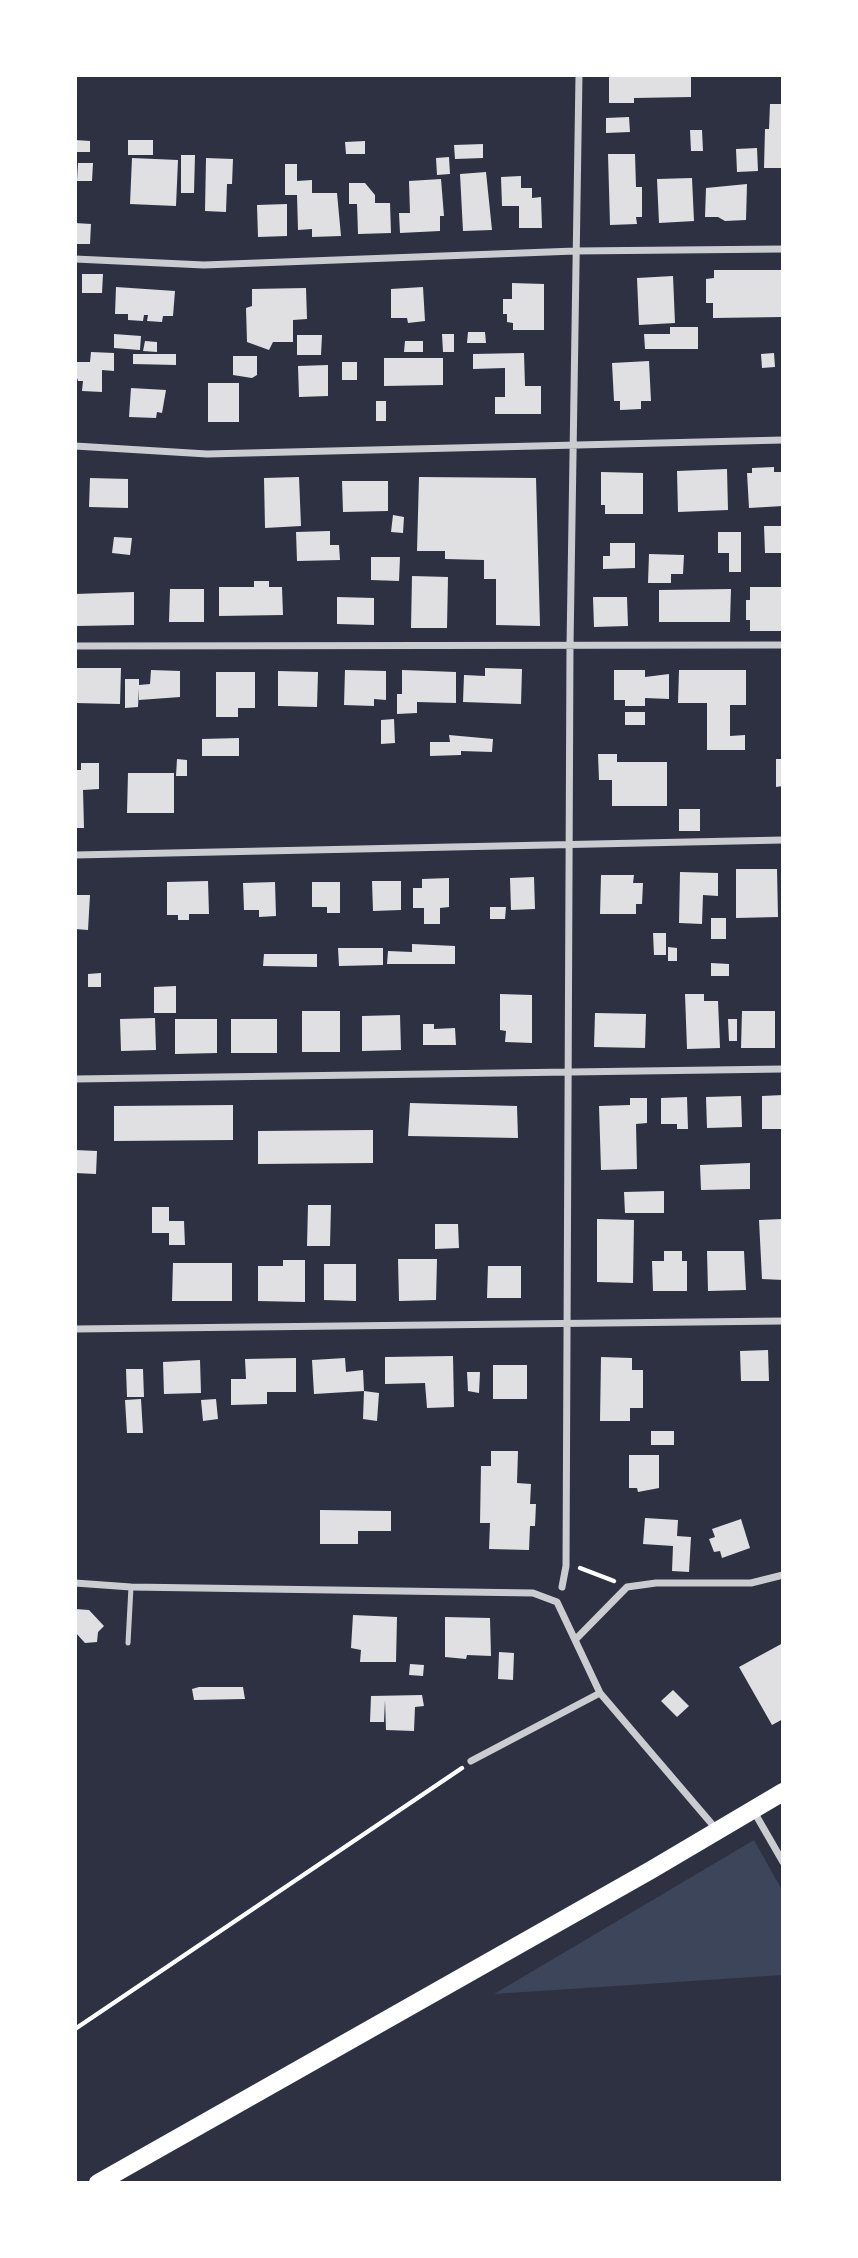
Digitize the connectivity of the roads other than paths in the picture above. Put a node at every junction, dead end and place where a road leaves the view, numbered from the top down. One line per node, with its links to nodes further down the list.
1 (579, 75): 3 (street)
2 (783, 249): 3 (street)
3 (575, 251): 4 (street); 6 (street)
4 (75, 259)
5 (783, 440): 6 (street)
6 (574, 445): 7 (street); 10 (street)
7 (75, 446)
8 (783, 645): 10 (street)
9 (75, 646): 10 (street)
10 (570, 646): 12 (street)
11 (783, 840): 12 (street)
12 (571, 844): 13 (street); 15 (street)
13 (75, 855)
14 (783, 1069): 15 (street)
15 (570, 1073): 16 (street); 18 (street)
16 (75, 1079)
17 (783, 1321): 18 (street)
18 (566, 1324): 19 (street); 23 (street)
19 (75, 1329)
20 (783, 1574): 24 (street)
21 (75, 1583): 22 (street)
22 (131, 1587): 24 (street); 25 (lane)
23 (562, 1587)
24 (575, 1640): 26 (street)
25 (128, 1643)
26 (600, 1693): 27 (street); 30 (street)
27 (471, 1761)
28 (783, 1792): 29 (main road)
29 (753, 1809): 30 (main road); 31 (street)
30 (717, 1830): 32 (main road)
31 (783, 1861)
32 (99, 2183)

